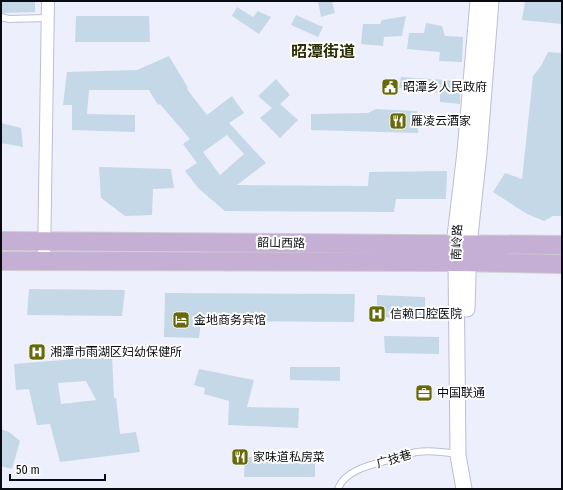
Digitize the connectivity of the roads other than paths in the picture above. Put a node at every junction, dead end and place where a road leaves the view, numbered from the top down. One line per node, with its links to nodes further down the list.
1 (48, 1): 5 (street)
2 (478, 1): 9 (street, 南岭路)
3 (491, 1): 9 (street, 南岭路)
4 (1, 17): 5 (lane)
5 (47, 18): 7 (street)
6 (1, 241): 7 (main road, 韶山西路)
7 (45, 241): 9 (main road, 韶山西路); 11 (street)
8 (562, 245): 9 (main road, 韶山西路)
9 (462, 254): 11 (main road, 韶山西路); 12 (main road, 韶山西路); 13 (street, 南岭路); 14 (street, 南岭路)
10 (1, 261): 11 (main road, 韶山西路)
11 (44, 262)
12 (562, 264)
13 (458, 454): 14 (street, 南岭路); 15 (lane, 广技巷)
14 (464, 486)
15 (338, 489)

